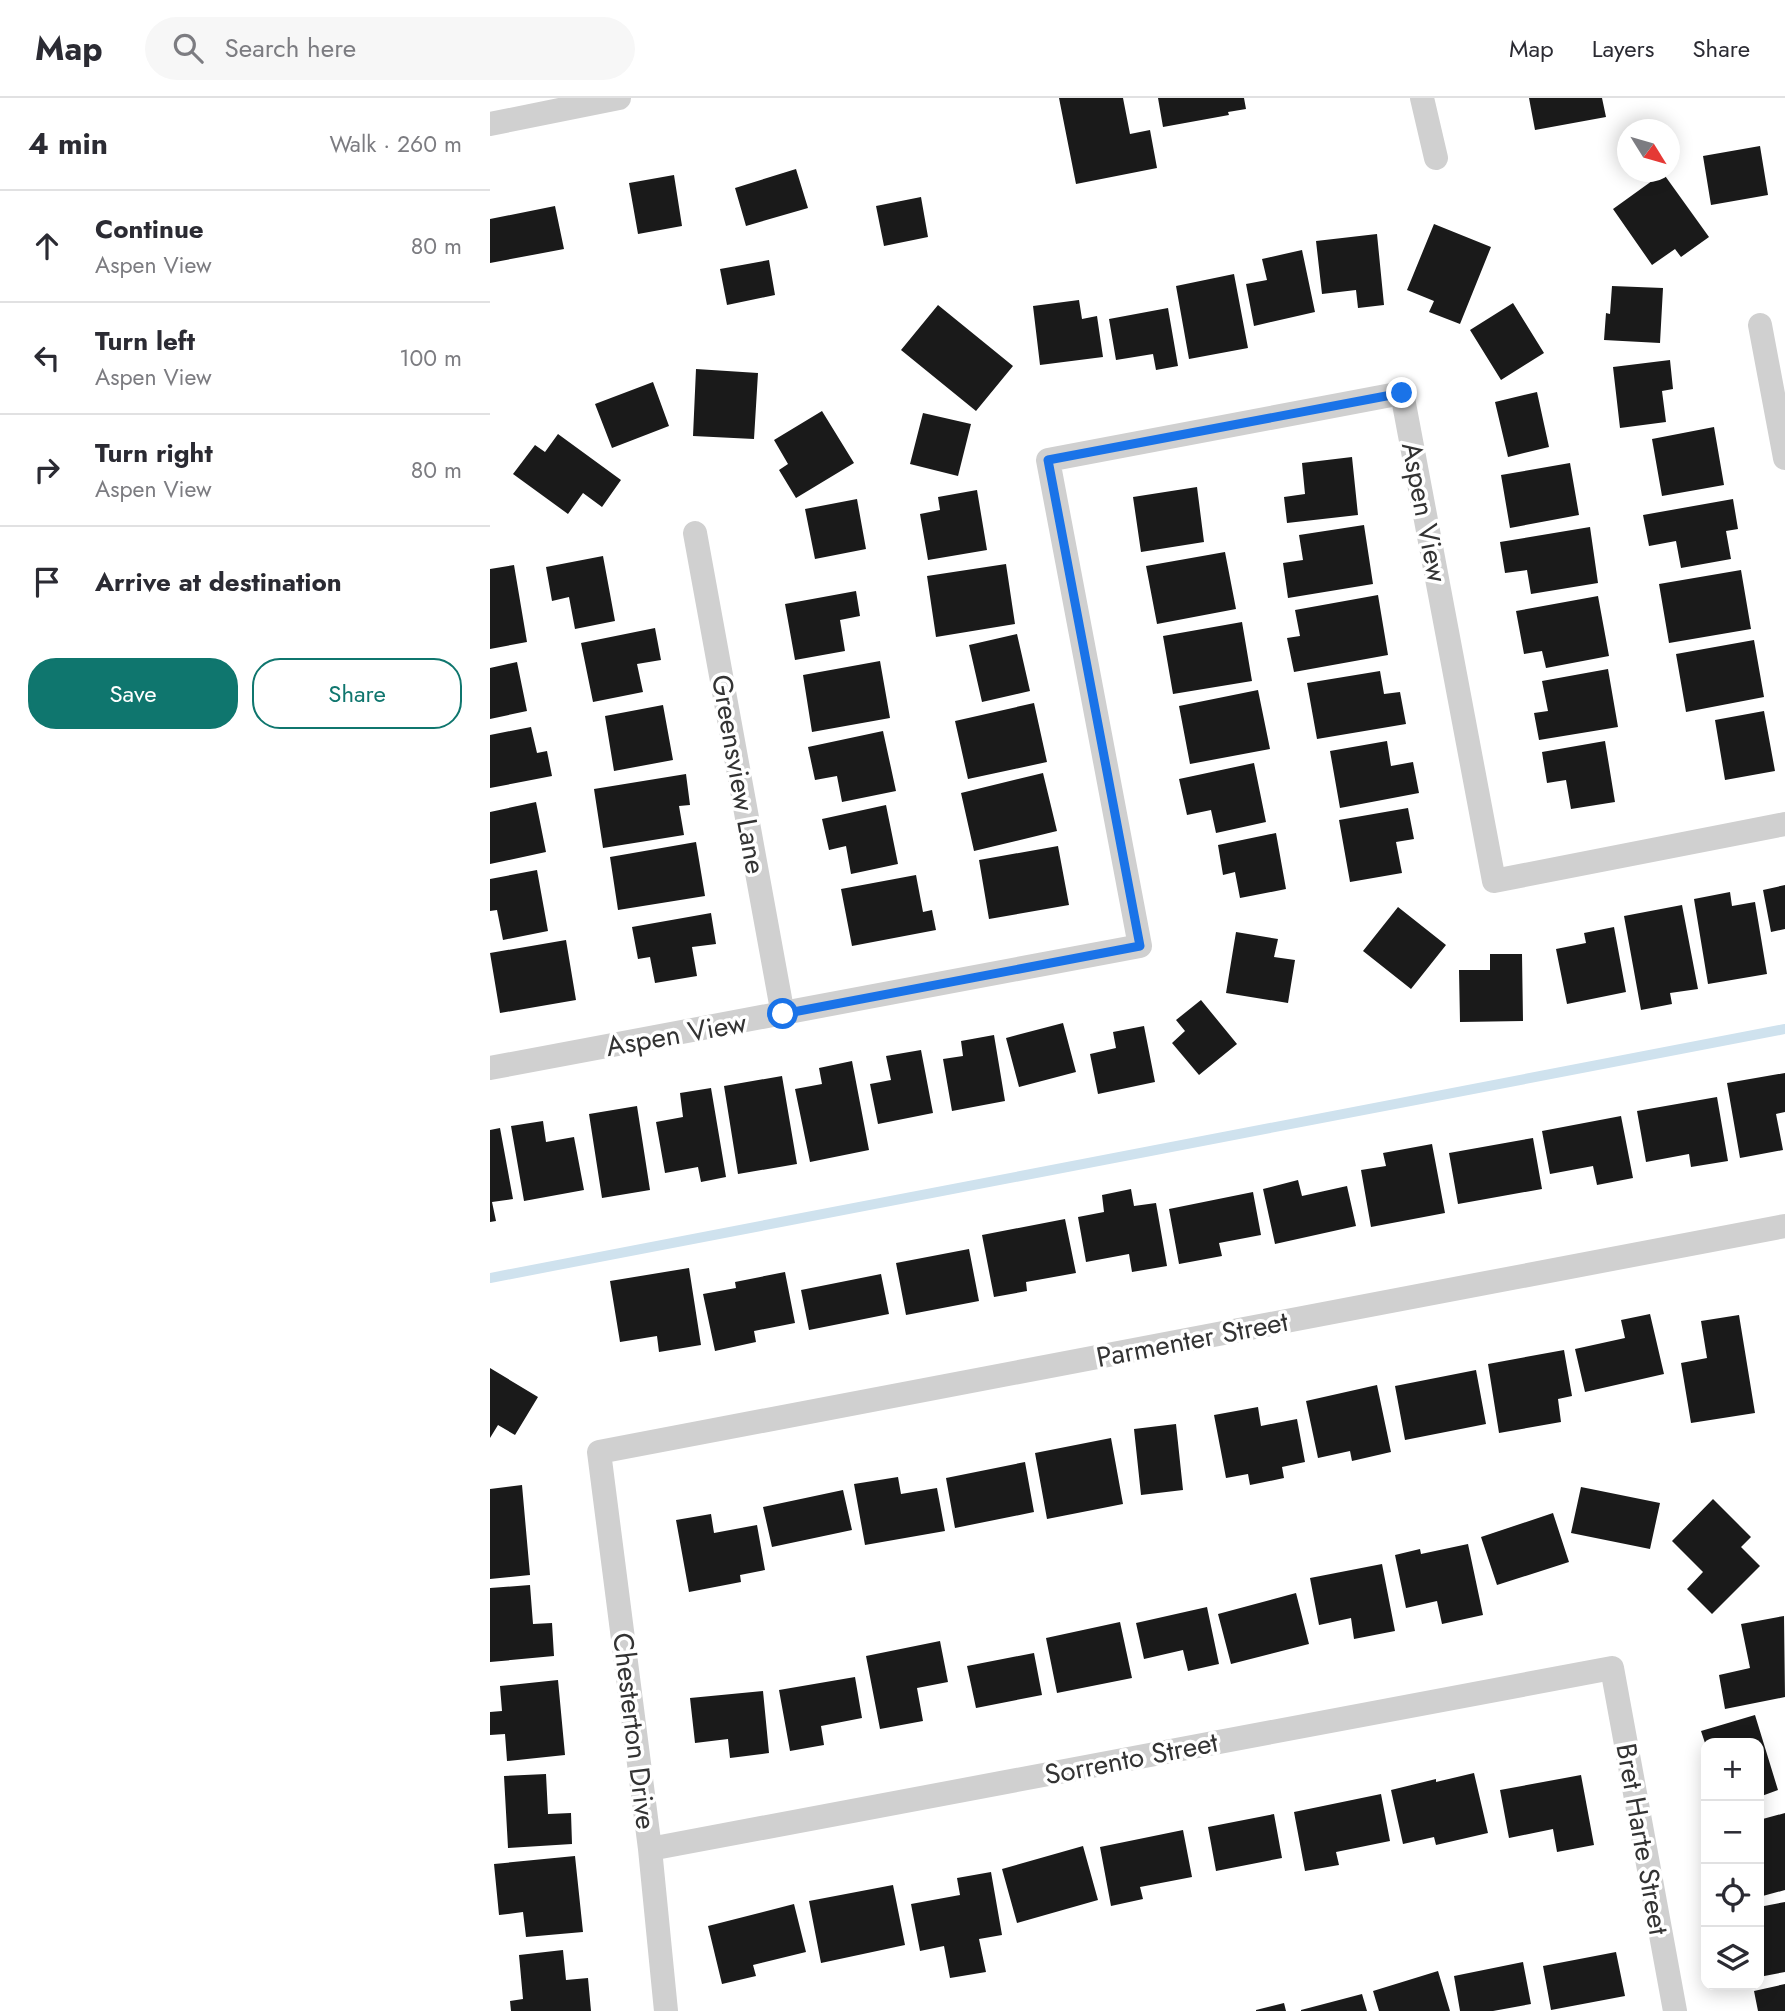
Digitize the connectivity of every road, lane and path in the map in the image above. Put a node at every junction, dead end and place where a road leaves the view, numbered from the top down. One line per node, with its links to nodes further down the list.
1 (619, 98): 3 (street)
2 (1422, 98): 4 (street)
3 (490, 124)
4 (1436, 158)
5 (1760, 325): 6 (street)
6 (1785, 458)
7 (695, 533): 9 (street, Greensview Lane)
8 (1785, 824): 9 (street, Aspen View)
9 (783, 1014): 10 (street, Aspen View)
10 (490, 1068)
11 (1785, 1226): 12 (street, Parmenter Street)
12 (599, 1452): 14 (street, Chesterton Drive)
13 (1612, 1668): 14 (street, Sorrento Street); 16 (street, Bret Harte Street)
14 (650, 1849): 15 (street, Chesterton Drive)
15 (666, 2011)
16 (1675, 2011)

